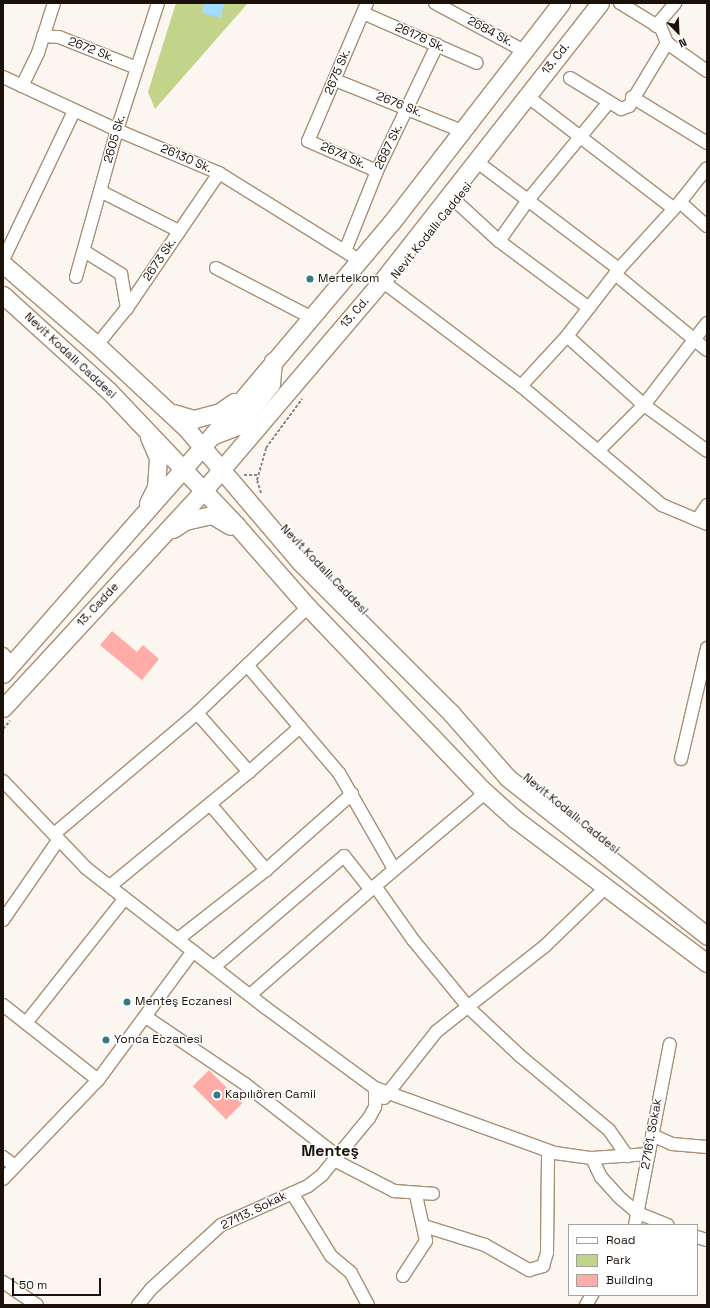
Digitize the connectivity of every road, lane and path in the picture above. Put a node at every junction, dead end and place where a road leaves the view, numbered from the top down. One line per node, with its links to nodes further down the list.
1 (54, 3): 10 (street)
2 (158, 3): 15 (street, 2605 Sk.)
3 (436, 3): 13 (street, 2684 Sk.)
4 (561, 3): 13 (main road)
5 (600, 3): 21 (main road, 13. Cd.)
6 (620, 3): 9 (street)
7 (675, 3): 9 (street)
8 (365, 8): 12 (street, 26178 Sk.); 19 (street, 2675 Sk.)
9 (656, 26): 11 (street)
10 (43, 36): 15 (street, 2672 Sk.); 20 (street)
11 (667, 43): 16 (street); 22 (street)
12 (437, 45): 14 (street, 26178 Sk.); 24 (street, 2687 Sk.)
13 (524, 51): 27 (main road)
14 (477, 63)
15 (137, 68): 26 (street, 2605 Sk.)
16 (707, 71)
17 (3, 77): 20 (street, 26130 Sk.)
18 (570, 78): 23 (street)
19 (335, 80): 24 (street, 2676 Sk.); 29 (street, 2675 Sk.)
20 (22, 86): 25 (street, 26130 Sk.)
21 (527, 96): 28 (street); 31 (main road, 13. Cd.)
22 (632, 97): 23 (street); 30 (street)
23 (609, 102): 28 (street)
24 (408, 109): 27 (street, 2676 Sk.); 33 (street, 2687 Sk.)
25 (74, 111): 26 (street, 26130 Sk.); 44 (street)
26 (117, 130): 34 (street, 26130 Sk.); 35 (street, 2605 Sk.)
27 (462, 130): 45 (main road)
28 (579, 136): 37 (street); 38 (street)
29 (308, 141): 33 (street, 2674 Sk.)
30 (707, 143)
31 (476, 161): 36 (main road, 13. Cd.); 37 (street)
32 (707, 168): 38 (street)
33 (377, 171): 43 (street, 2687 Sk.)
34 (219, 173): 40 (street, 2673 Sk.); 43 (street, 26130 Sk.)
35 (100, 191): 40 (street); 42 (street, 2605 Sk.)
36 (449, 195): 41 (street); 50 (main road, 13. Cd.)
37 (528, 200): 41 (street); 48 (street)
38 (677, 206): 39 (street); 48 (street)
39 (707, 226)
40 (179, 231): 52 (street, 2673 Sk.)
41 (499, 241): 53 (street)
42 (84, 251): 49 (street, 2605 Sk.); 52 (street)
43 (344, 251): 45 (street, 26130 Sk.)
44 (3, 260)
45 (359, 260): 54 (main road)
46 (3, 264): 58 (main road, Nevit Kodallı Caddesi)
47 (216, 268): 54 (street)
48 (617, 271): 53 (street); 57 (street)
49 (76, 277)
50 (382, 281): 61 (street); 73 (main road, 13. Cd.)
51 (3, 295): 64 (main road, Nevit Kodallı Caddesi)
52 (127, 308): 58 (street, 2673 Sk.)
53 (589, 308): 56 (street)
54 (310, 317): 60 (main road)
55 (707, 322): 57 (street)
56 (568, 336): 61 (street); 65 (street)
57 (693, 340): 59 (street); 65 (street)
58 (97, 345): 66 (main road, Nevit Kodallı Caddesi)
59 (707, 350)
60 (273, 361): 63 (main road); 68 (main road)
61 (520, 386): 69 (street)
62 (307, 392): 75 (path)
63 (247, 393): 66 (main road); 68 (main road)
64 (111, 394): 67 (main road, Nevit Kodallı Caddesi); 71 (main road)
65 (644, 405): 69 (street); 70 (street)
66 (167, 411): 68 (main road, Nevit Kodallı Caddesi)
67 (146, 429): 71 (main road, Nevit Kodallı Caddesi); 80 (main road)
68 (207, 441): 72 (main road); 73 (main road, Nevit Kodallı Caddesi)
69 (598, 451): 81 (street)
70 (707, 451)
71 (168, 453): 72 (main road, Nevit Kodallı Caddesi)
72 (183, 468): 76 (main road, Nevit Kodallı Caddesi); 80 (main road, 13. Cadde)
73 (222, 468): 76 (main road, 13. Cd.); 106 (main road, Nevit Kodallı Caddesi)
74 (241, 475): 75 (path)
75 (258, 475): 77 (path)
76 (204, 490): 78 (main road, 13. Cd.); 82 (main road, Nevit Kodallı Caddesi)
77 (261, 495)
78 (192, 503): 83 (main road, 13. Cadde); 84 (main road)
79 (707, 505): 81 (street)
80 (142, 516): 87 (main road, 13. Cadde)
81 (702, 522)
82 (245, 535): 83 (main road); 85 (main road, Nevit Kodallı Caddesi)
83 (160, 538): 84 (main road, 13. Cadde)
84 (134, 566): 89 (main road, 13. Cadde)
85 (308, 607): 88 (street); 95 (main road, Nevit Kodallı Caddesi)
86 (707, 648): 92 (street)
87 (6, 664)
88 (247, 665): 90 (street); 91 (street)
89 (3, 708)
90 (197, 713): 93 (street); 98 (street)
91 (300, 727): 93 (street); 96 (street)
92 (681, 759)
93 (249, 772): 97 (street)
94 (3, 781): 98 (street)
95 (484, 791): 99 (street); 103 (main road, Nevit Kodallı Caddesi)
96 (352, 794): 99 (street); 100 (street)
97 (210, 804): 100 (street); 101 (street)
98 (57, 837): 101 (street); 105 (street)
99 (394, 869): 102 (street)
100 (266, 870): 107 (street)
101 (110, 886): 104 (street)
102 (373, 888): 110 (street); 111 (street); 113 (street)
103 (606, 888): 109 (main road, Nevit Kodallı Caddesi); 113 (street, 27113. Sokak)
104 (125, 898): 107 (street); 115 (street)
105 (3, 920)
106 (707, 936)
107 (178, 939): 108 (street)
108 (193, 951): 110 (street); 114 (street)
109 (707, 963)
110 (214, 968): 111 (street)
111 (250, 995): 118 (street)
112 (3, 1005): 115 (street)
113 (469, 1008): 119 (street, 27113. Sokak); 125 (street)
114 (146, 1017): 117 (street); 127 (street)
115 (26, 1023): 117 (street)
116 (670, 1044): 121 (street, 27161. Sokak)
117 (98, 1080): 129 (street)
118 (375, 1088): 119 (street); 120 (street)
119 (389, 1094): 120 (street, 27113. Sokak); 123 (street)
120 (375, 1107): 127 (street, 27113. Sokak)
121 (652, 1135): 122 (street); 124 (street, 27161. Sokak)
122 (707, 1147)
123 (548, 1151): 128 (street); 137 (street)
124 (649, 1154): 125 (street); 134 (street, 27161. Sokak)
125 (627, 1156): 128 (street)
126 (3, 1157): 129 (street)
127 (336, 1158): 131 (street, 27113. Sokak); 133 (street)
128 (592, 1158): 134 (street)
129 (15, 1166): 130 (street)
130 (3, 1179)
131 (292, 1193): 142 (street, 27113. Sokak); 143 (street)
132 (433, 1194): 133 (street)
133 (416, 1195): 137 (street)
134 (638, 1213): 135 (street, 27161. Sokak); 136 (street)
135 (635, 1224)
136 (666, 1224)
137 (424, 1226): 138 (street)
138 (403, 1276)
139 (3, 1282): 141 (street)
140 (591, 1296): 144 (street)
141 (37, 1305)
142 (138, 1305)
143 (368, 1305)
144 (586, 1305)

